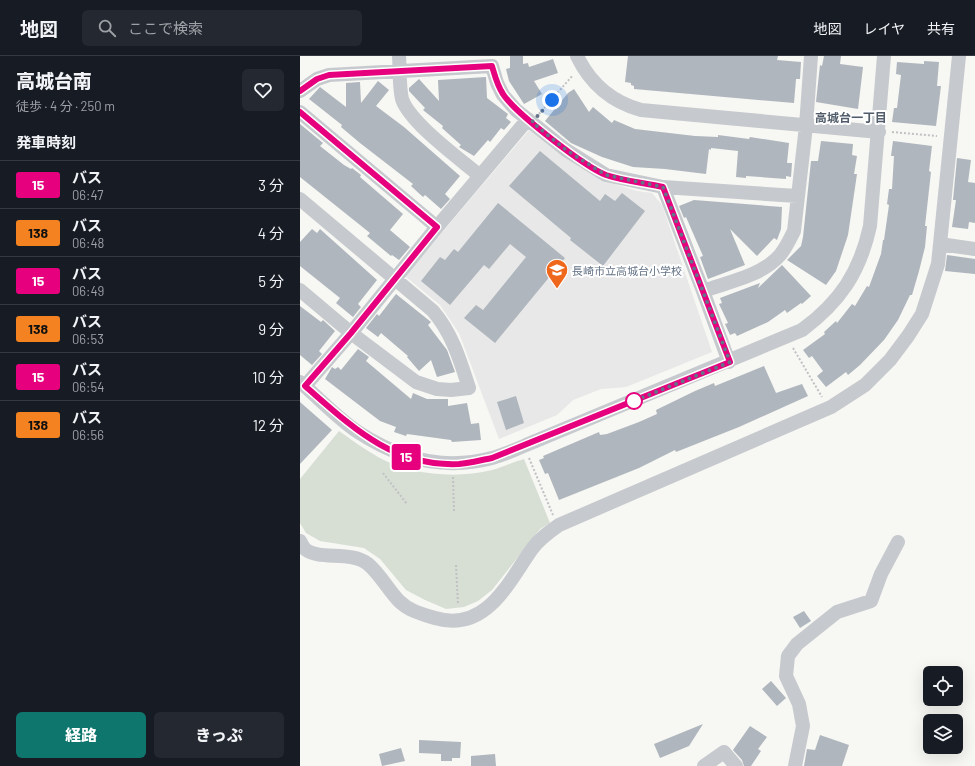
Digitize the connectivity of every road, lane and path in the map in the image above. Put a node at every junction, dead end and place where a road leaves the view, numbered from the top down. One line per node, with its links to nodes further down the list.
1 (399, 56): 6 (street)
2 (810, 56): 10 (street)
3 (884, 56): 11 (street)
4 (959, 56): 12 (street)
5 (580, 61): 9 (path); 10 (street)
6 (400, 70): 7 (street); 9 (street); 13 (street)
7 (300, 91)
8 (300, 112): 17 (street)
9 (530, 121): 13 (street); 14 (street)
10 (806, 126): 11 (street); 15 (street)
11 (884, 132): 12 (path); 25 (street)
12 (950, 137): 18 (street)
13 (480, 176): 17 (street)
14 (663, 187): 15 (street); 22 (street)
15 (797, 196): 22 (street)
16 (300, 199): 20 (street)
17 (437, 227): 20 (street)
18 (940, 244): 19 (street); 34 (street)
19 (975, 249)
20 (395, 280): 23 (street); 23 (street)
21 (300, 290): 23 (street)
22 (703, 291): 25 (street)
23 (351, 333): 26 (street)
24 (793, 348): 27 (path)
25 (730, 362): 26 (street)
26 (302, 384)
27 (822, 397)
28 (528, 455): 33 (path)
29 (384, 473): 31 (path)
30 (453, 477): 32 (path)
31 (407, 504)
32 (454, 512)
33 (555, 520)
34 (300, 541)
35 (898, 542): 40 (street)
36 (456, 565): 37 (path)
37 (458, 605)
38 (704, 766): 39 (street)
39 (736, 766)
40 (795, 766)

